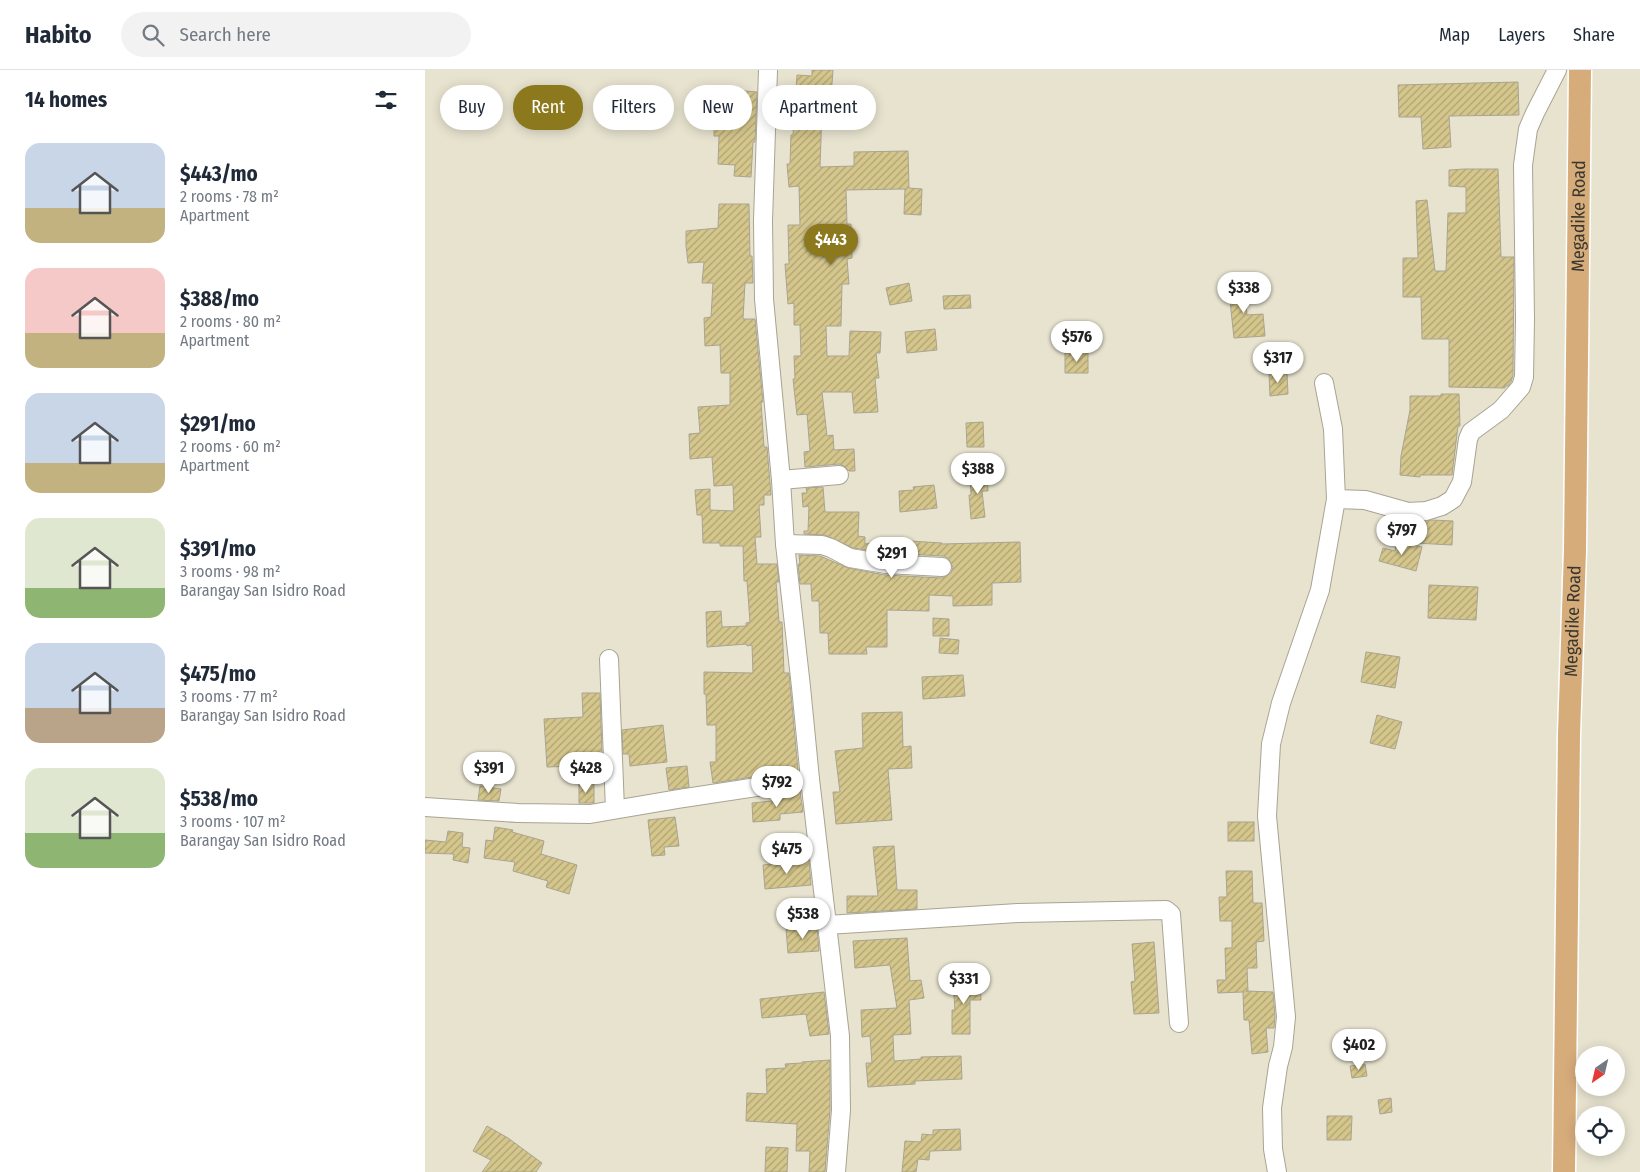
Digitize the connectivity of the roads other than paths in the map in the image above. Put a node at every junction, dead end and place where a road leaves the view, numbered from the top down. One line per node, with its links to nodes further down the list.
1 (767, 70): 6 (street)
2 (1557, 70): 7 (street)
3 (1580, 70): 18 (main road, Megadike Road)
4 (1324, 383): 7 (street)
5 (839, 475): 6 (street)
6 (781, 480): 8 (street)
7 (1336, 498): 17 (street)
8 (785, 544): 9 (street); 11 (street)
9 (942, 567)
10 (609, 659): 13 (street)
11 (810, 779): 13 (street); 14 (street)
12 (425, 807): 13 (street)
13 (615, 809)
14 (827, 925): 15 (street); 16 (street)
15 (1179, 1023)
16 (836, 1172)
17 (1277, 1172)
18 (1564, 1172)

